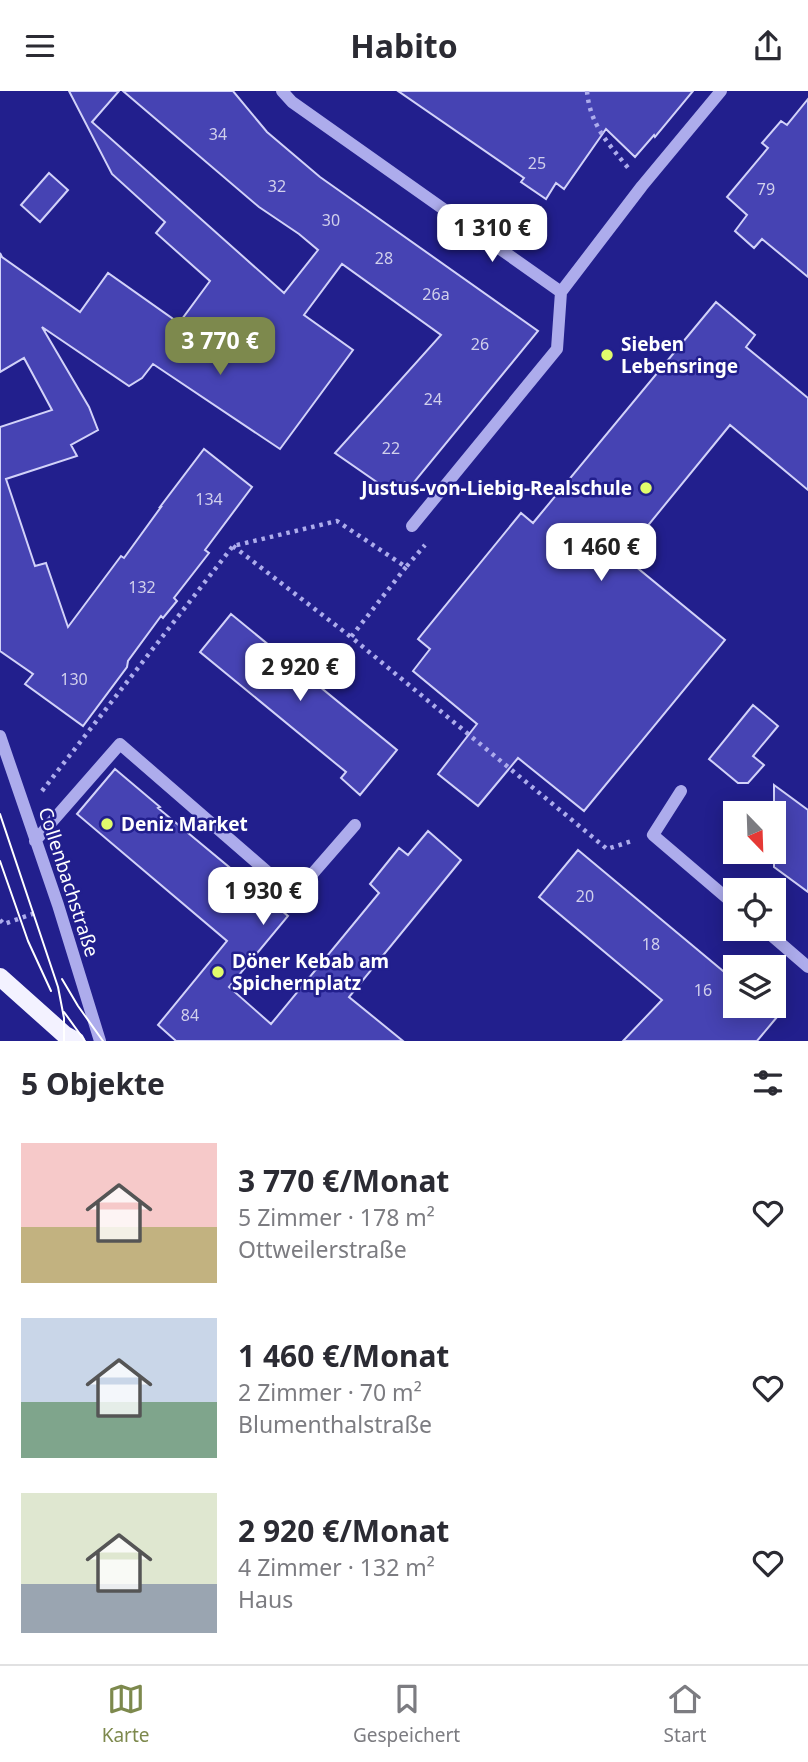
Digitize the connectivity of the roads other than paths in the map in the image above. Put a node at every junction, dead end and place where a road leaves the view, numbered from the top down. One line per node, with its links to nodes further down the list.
1 (282, 91): 3 (street)
2 (721, 91): 3 (street)
3 (561, 292): 4 (street)
4 (412, 526)
5 (0, 736): 8 (street, Collenbachstraße)
6 (681, 791): 9 (street)
7 (355, 825): 8 (street)
8 (35, 841): 14 (street, Collenbachstraße)
9 (723, 895)
10 (778, 941): 11 (street)
11 (808, 967)
12 (0, 977): 13 (main road)
13 (76, 1041)
14 (100, 1041)

